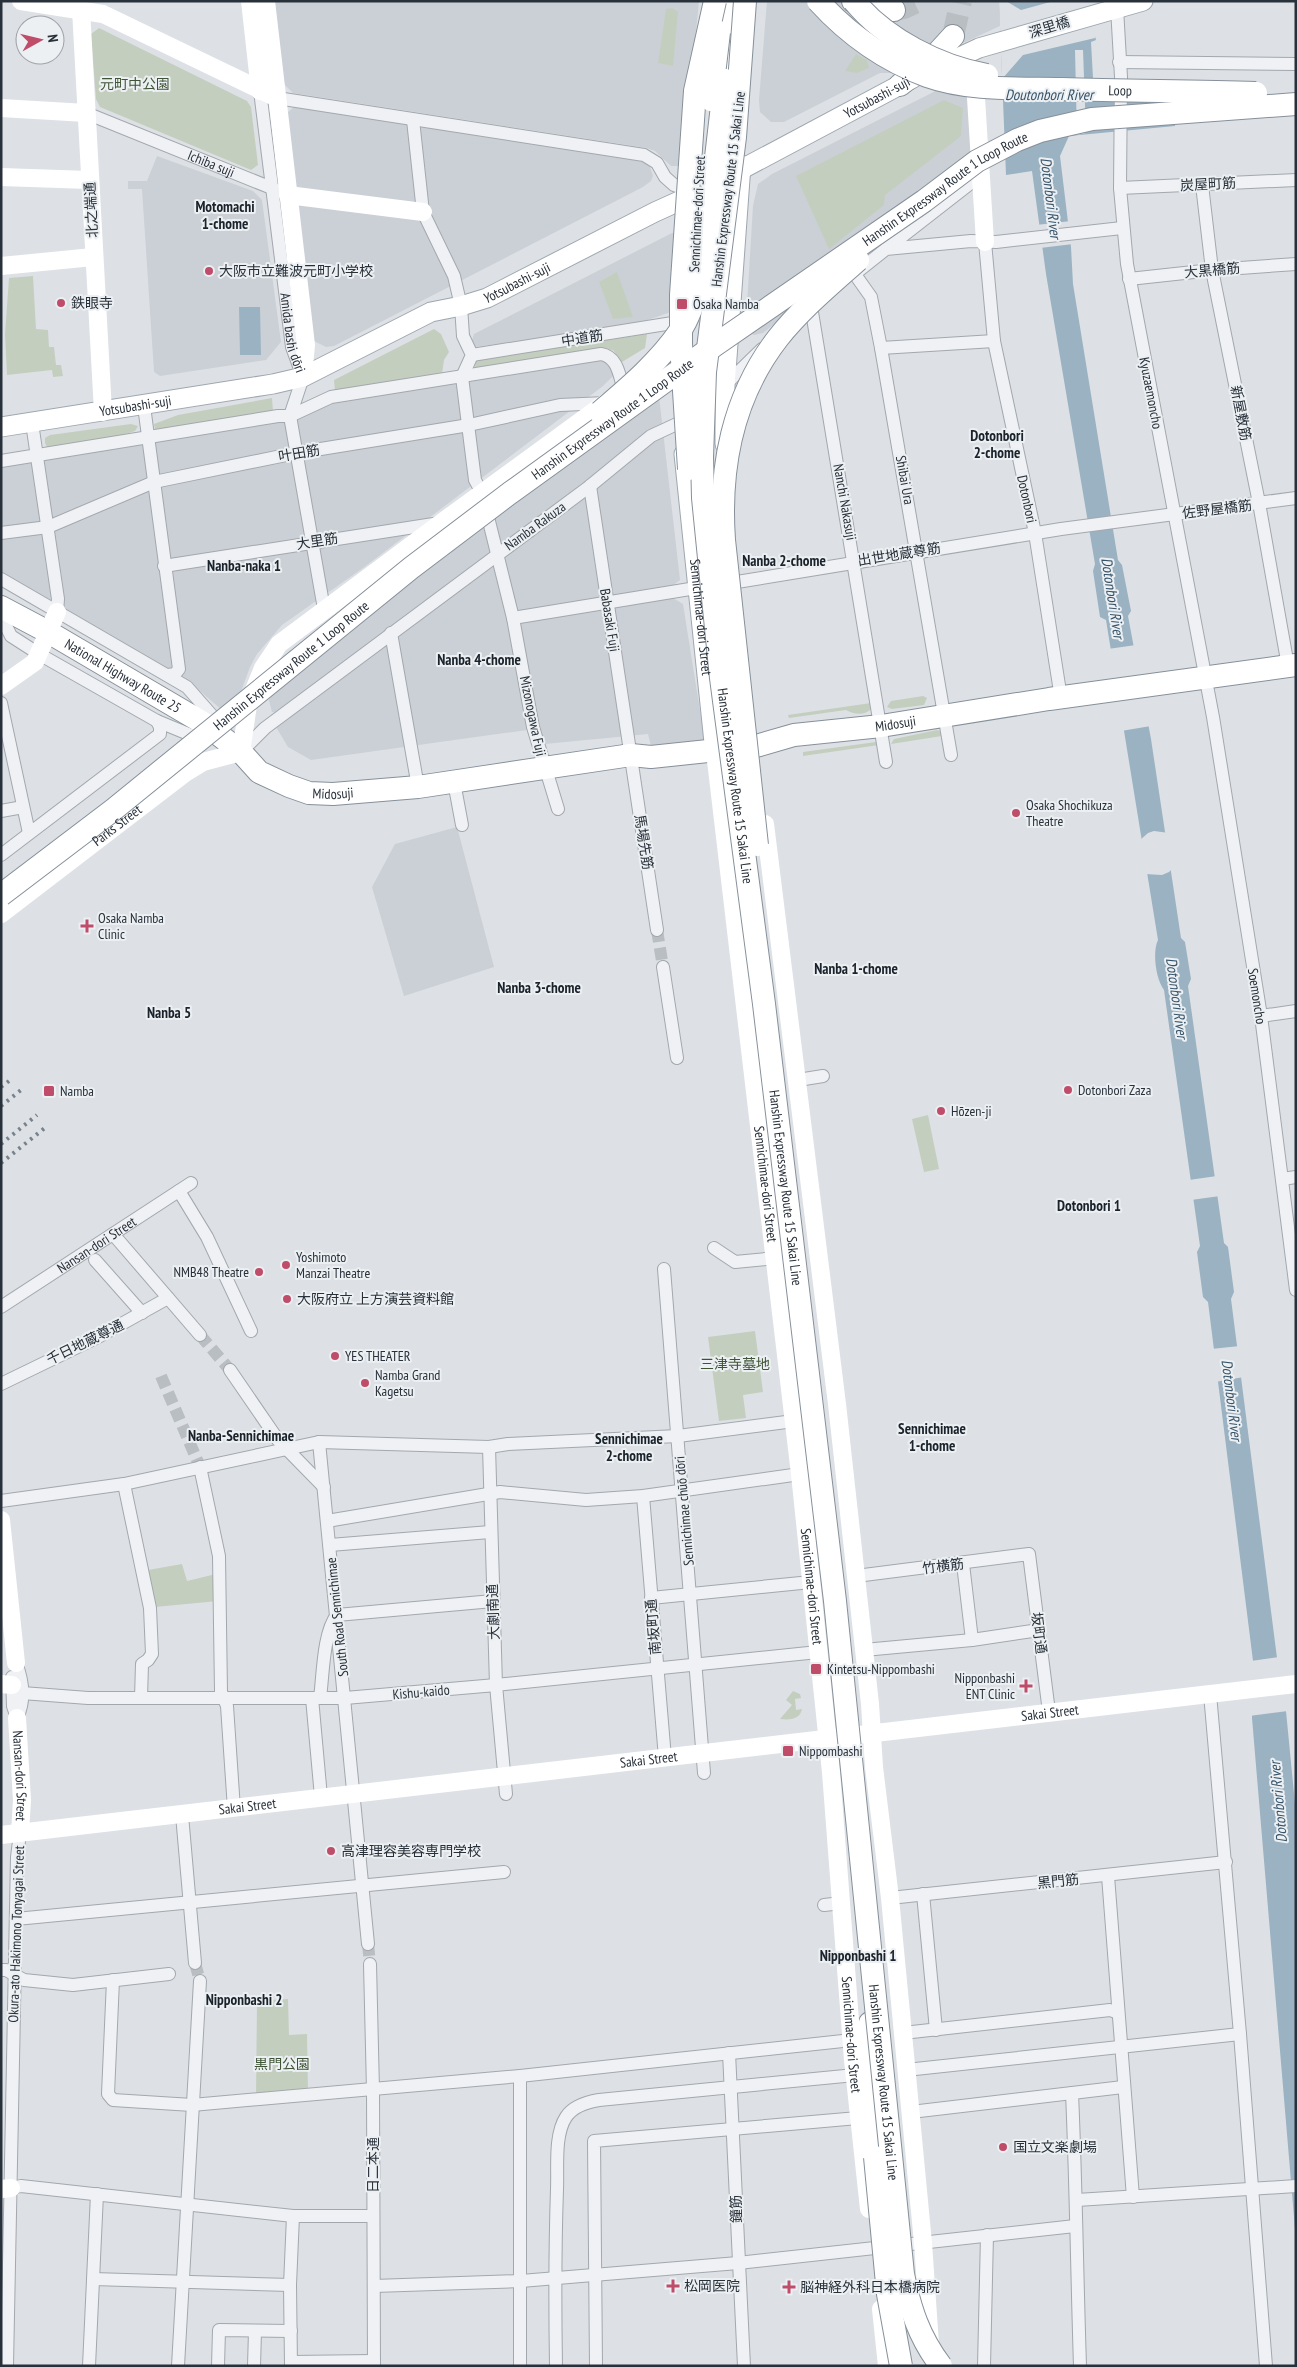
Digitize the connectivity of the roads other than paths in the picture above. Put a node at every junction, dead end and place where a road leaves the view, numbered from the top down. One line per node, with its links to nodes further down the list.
1 (21, 1): 14 (main road)
2 (250, 1): 21 (main road, Amida bashi dōri)
3 (266, 1): 23 (main road, Amida bashi dōri)
4 (709, 1): 36 (main road, Sennichimae-dori Street)
5 (715, 1): 104 (highway, bridge)
6 (722, 1): 48 (highway, bridge)
7 (734, 1): 48 (highway, bridge)
8 (745, 1): 104 (highway, Hanshin Expressway Route 15 Sakai Line, bridge)
9 (751, 1): 28 (main road)
10 (818, 1): 20 (highway, Loop, bridge)
11 (854, 1): 15 (highway); 20 (highway, bridge)
12 (1144, 1): 13 (main road)
13 (1117, 4): 16 (main road, 深里橋); 17 (street, Kyuzaemoncho)
14 (80, 9): 21 (main road); 26 (main road, 北之端通)
15 (894, 10)
16 (958, 45): 19 (highway); 29 (main road)
17 (1119, 62): 18 (street); 34 (street, Kyuzaemoncho, bridge)
18 (1296, 64)
19 (900, 84): 28 (main road, Yotsubashi-suji)
20 (1094, 90): 22 (highway, Loop, bridge)
21 (260, 91): 23 (main road); 35 (street, Amida bashi dōri)
22 (1296, 94)
23 (277, 98): 27 (street); 35 (main road, Amida bashi dōri)
24 (1296, 104): 37 (highway, Hanshin Expressway Route 1 Loop Route, bridge)
25 (1, 108): 26 (main road, Ichiba suji)
26 (86, 114): 31 (main road, 北之端通); 35 (street, Ichiba suji)
27 (413, 120): 36 (street); 38 (street)
28 (741, 169): 36 (main road, Yotsubashi-suji); 52 (main road)
29 (981, 175): 40 (main road); 41 (street)
30 (1, 177): 31 (main road)
31 (89, 180): 42 (main road, 北之端通)
32 (1296, 180): 33 (street, 炭屋町筋)
33 (1202, 185): 34 (street, 炭屋町筋); 45 (street, 新屋敷筋)
34 (1120, 188): 39 (street, Kyuzaemoncho)
35 (280, 192): 38 (main road, Ichiba suji); 57 (main road, Amida bashi dōri)
36 (697, 193): 49 (main road, Yotsubashi-suji); 51 (main road, Sennichimae-dori Street)
37 (924, 200): 76 (highway, Hanshin Expressway Route 1 Loop Route, bridge); 130 (highway, bridge)
38 (423, 212): 49 (street)
39 (1122, 228): 40 (street); 47 (street, Kyuzaemoncho)
40 (985, 242): 41 (street); 53 (street, Dotonbori)
41 (886, 249): 46 (street)
42 (93, 257): 44 (main road); 63 (main road, 北之端通)
43 (1296, 264): 45 (street, 大黒橋筋)
44 (1, 266)
45 (1212, 270): 47 (street, 大黒橋筋); 78 (street, 新屋敷筋)
46 (854, 273): 50 (street); 55 (street, Shibai Ura)
47 (1129, 279): 79 (street, Kyuzaemoncho)
48 (697, 286): 76 (highway, bridge)
49 (461, 306): 56 (street); 57 (main road, Yotsubashi-suji)
50 (811, 306): 59 (street); 88 (street, Nanchi Nakasuji)
51 (693, 320): 54 (main road, Sennichimae-dori Street); 56 (street, 中道筋)
52 (730, 330): 54 (main road); 59 (main road)
53 (994, 341): 55 (street); 84 (street, Dotonbori)
54 (692, 342): 60 (main road); 65 (main road, Sennichimae-dori Street)
55 (882, 348): 86 (street, Shibai Ura)
56 (472, 355): 58 (street)
57 (304, 377): 62 (main road, Yotsubashi-suji); 64 (street)
58 (462, 377): 60 (street, 中道筋); 64 (street, 中道筋); 67 (street, Mizonogawa Fuji)
59 (725, 385): 91 (main road)
60 (624, 390): 61 (main road)
61 (606, 403): 67 (street, 叶田筋); 75 (main road)
62 (144, 406): 63 (main road, Yotsubashi-suji); 69 (street)
63 (103, 412): 66 (main road, Yotsubashi-suji)
64 (290, 416): 69 (street); 70 (street)
65 (681, 422): 74 (street, Namba Rakuza); 92 (main road, Sennichimae-dori Street)
66 (32, 423): 68 (main road, Yotsubashi-suji); 71 (street)
67 (469, 425): 70 (street, 叶田筋); 75 (street, Mizonogawa Fuji)
68 (1, 427)
69 (147, 437): 71 (street); 73 (street)
70 (296, 452): 73 (street, 叶田筋); 85 (street)
71 (36, 455): 72 (street); 81 (street)
72 (1, 461)
73 (154, 482): 81 (street, 叶田筋); 89 (street)
74 (590, 486): 87 (street, Namba Rakuza); 93 (street, Babasaki Fuji)
75 (482, 493): 80 (main road); 87 (street, Mizonogawa Fuji)
76 (510, 493): 126 (highway, Hanshin Expressway Route 1 Loop Route, bridge)
77 (1296, 498): 78 (street, 佐野屋橋筋)
78 (1259, 503): 79 (street, 佐野屋橋筋); 101 (street, 新屋敷筋)
79 (1174, 514): 82 (street, 佐野屋橋筋); 103 (street, Kyuzaemoncho)
80 (441, 523): 85 (street, 大里筋); 95 (main road)
81 (48, 527): 83 (street, 叶田筋); 98 (street)
82 (1061, 529): 84 (street, 出世地蔵尊筋)
83 (1, 533)
84 (1035, 533): 86 (street, 出世地蔵尊筋); 106 (street, Dotonbori)
85 (311, 542): 89 (street, 大里筋); 95 (street)
86 (917, 552): 88 (street, 出世地蔵尊筋); 108 (street, Shibai Ura)
87 (497, 554): 97 (street, Mizonogawa Fuji); 99 (street, Namba Rakuza)
88 (855, 561): 91 (street, 出世地蔵尊筋); 110 (street, Nanchi Nakasuji)
89 (164, 566): 102 (street)
90 (1, 579): 98 (street)
91 (737, 582): 111 (main road)
92 (696, 588): 93 (street); 113 (main road, Sennichimae-dori Street)
93 (607, 603): 97 (street); 114 (street, Babasaki Fuji)
94 (1, 607): 98 (highway, National Highway Route 25)
95 (324, 609): 112 (main road)
96 (1, 616): 100 (street)
97 (513, 618): 117 (street, Mizonogawa Fuji)
98 (54, 622): 100 (main road); 102 (street); 112 (highway, National Highway Route 25)
99 (392, 633): 112 (street, Namba Rakuza); 119 (street)
100 (39, 654): 105 (main road); 109 (street)
101 (1292, 666): 103 (highway, Midosuji)
102 (168, 676): 112 (street)
103 (1206, 677): 106 (highway, Midosuji); 132 (street, Soemoncho)
104 (721, 678): 130 (highway, Hanshin Expressway Route 15 Sakai Line, bridge)
105 (1, 686)
106 (1061, 698): 108 (highway, Midosuji)
107 (1, 703): 120 (street)
108 (944, 716): 110 (highway, Midosuji); 115 (street, Shibai Ura)
109 (157, 721): 112 (street); 124 (street)
110 (881, 726): 111 (highway, Midosuji); 116 (street, Nanchi Nakasuji)
111 (756, 746): 113 (highway, Midosuji); 135 (main road)
112 (241, 752): 119 (highway, Midosuji); 127 (main road, Parks Street)
113 (715, 752): 114 (highway, Midosuji); 142 (main road, Sennichimae-dori Street)
114 (631, 755): 117 (highway, Midosuji); 128 (street, 馬場先筋)
115 (951, 755)
116 (886, 762)
117 (545, 769): 118 (highway, Midosuji); 121 (street, Mizonogawa Fuji)
118 (454, 782): 119 (highway, Midosuji); 123 (street)
119 (418, 787)
120 (23, 807): 122 (street); 124 (street)
121 (558, 809)
122 (1, 810)
123 (462, 825)
124 (29, 833): 125 (street)
125 (1, 855)
126 (1, 894)
127 (1, 914)
128 (657, 930)
129 (663, 967): 133 (street)
130 (764, 1004): 218 (highway, Hanshin Expressway Route 15 Sakai Line, bridge)
131 (1296, 1011): 132 (street)
132 (1261, 1016): 137 (street, Soemoncho)
133 (677, 1058)
134 (823, 1076): 135 (street)
135 (798, 1080): 172 (main road)
136 (1296, 1177): 137 (street)
137 (1282, 1178): 145 (street, Soemoncho)
138 (191, 1183): 139 (street, Nansan-dori Street)
139 (179, 1191): 140 (street, Nansan-dori Street); 149 (street)
140 (113, 1234): 146 (street); 147 (street, Nansan-dori Street)
141 (714, 1248): 142 (street)
142 (776, 1258): 153 (main road, Sennichimae-dori Street)
143 (95, 1260): 148 (street)
144 (664, 1269): 154 (street, Sennichimae chūō dōri)
145 (1296, 1290)
146 (168, 1298): 148 (street, 千日地蔵尊通); 150 (street)
147 (1, 1307)
148 (142, 1314): 152 (street, 千日地蔵尊通)
149 (251, 1331)
150 (200, 1335)
151 (230, 1370): 156 (street)
152 (1, 1384)
153 (794, 1421): 154 (street); 159 (main road, Sennichimae-dori Street)
154 (678, 1436): 157 (street); 162 (street, Sennichimae chūō dōri)
155 (319, 1442): 156 (street); 157 (street); 161 (street, South Road Sennichimae)
156 (288, 1447): 158 (street); 161 (street)
157 (489, 1447): 163 (street, 大劇南通)
158 (200, 1467): 160 (street); 192 (street)
159 (800, 1474): 162 (street); 173 (main road, Sennichimae-dori Street)
160 (124, 1484): 165 (street); 189 (street)
161 (324, 1487): 167 (street, South Road Sennichimae)
162 (683, 1490): 164 (street); 174 (street, Sennichimae chūō dōri)
163 (491, 1494): 164 (street); 167 (street); 168 (street, 大劇南通)
164 (643, 1496): 175 (street, 南坂町通)
165 (1, 1501)
166 (1, 1520): 182 (main road)
167 (328, 1521): 169 (street, South Road Sennichimae)
168 (490, 1532): 169 (street); 176 (street, 大劇南通)
169 (330, 1545): 177 (street, South Road Sennichimae)
170 (1029, 1554): 171 (street, 竹横筋); 178 (street, 坂町通)
171 (963, 1564): 172 (street, 竹横筋); 179 (street)
172 (856, 1576): 180 (main road)
173 (811, 1582): 174 (street); 181 (main road, Sennichimae-dori Street)
174 (691, 1594): 175 (street); 183 (street, Sennichimae chūō dōri)
175 (651, 1598): 184 (street, 南坂町通)
176 (493, 1601): 177 (street); 186 (street, 大劇南通)
177 (337, 1615): 190 (street); 191 (street, South Road Sennichimae)
178 (1039, 1630): 179 (street); 193 (street, 坂町通)
179 (972, 1640): 180 (street)
180 (864, 1650): 195 (main road)
181 (818, 1652): 183 (street, Kishu-kaido); 196 (main road, Sennichimae-dori Street)
182 (16, 1663): 187 (street)
183 (696, 1665): 184 (street, Kishu-kaido); 197 (street, Sennichimae chūō dōri)
184 (656, 1670): 186 (street, Kishu-kaido); 198 (street, 南坂町通)
185 (1295, 1684): 188 (main road, Sakai Street)
186 (496, 1685): 191 (street, Kishu-kaido); 200 (street, 大劇南通)
187 (12, 1687): 189 (street, Kishu-kaido); 194 (street)
188 (1210, 1694): 193 (main road, Sakai Street); 208 (street)
189 (142, 1698): 192 (street, Kishu-kaido)
190 (316, 1698): 191 (street, Kishu-kaido); 192 (street, Kishu-kaido); 203 (street)
191 (345, 1698): 201 (street, South Road Sennichimae)
192 (224, 1699): 204 (street)
193 (1049, 1712): 195 (main road, Sakai Street)
194 (17, 1718): 206 (main road, Nansan-dori Street)
195 (872, 1734): 196 (main road, Sakai Street); 213 (main road)
196 (828, 1740): 197 (main road, Sakai Street); 214 (main road, Sennichimae-dori Street)
197 (703, 1753): 198 (main road, Sakai Street); 199 (street, Sennichimae chūō dōri)
198 (665, 1758): 200 (main road, Sakai Street)
199 (704, 1773)
200 (505, 1776): 201 (main road, Sakai Street); 202 (street, 大劇南通)
201 (354, 1792): 203 (main road, Sakai Street); 211 (street)
202 (506, 1794)
203 (321, 1797): 204 (main road, Sakai Street)
204 (234, 1809): 205 (main road, Sakai Street)
205 (182, 1815): 206 (main road, Sakai Street); 215 (street)
206 (20, 1833): 207 (main road, Sakai Street); 217 (street, Okura-ato Hakimono Tonyagai Street)
207 (1, 1835)
208 (1226, 1862): 210 (street, 黒門筋); 230 (street)
209 (504, 1872): 211 (street)
210 (1108, 1876): 212 (street, 黒門筋); 227 (street)
211 (362, 1884): 215 (street); 219 (street)
212 (923, 1894): 213 (street, 黒門筋); 228 (street)
213 (890, 1898): 229 (main road)
214 (842, 1903): 216 (street); 231 (main road, Sennichimae-dori Street)
215 (190, 1904): 217 (street); 220 (street)
216 (824, 1905)
217 (16, 1919): 224 (street, Okura-ato Hakimono Tonyagai Street)
218 (871, 1943): 281 (highway, bridge); 283 (highway, Hanshin Expressway Route 15 Sakai Line, bridge)
219 (368, 1944)
220 (195, 1963)
221 (370, 1964): 239 (street, 日二本通)
222 (1, 1970): 224 (street)
223 (169, 1974): 225 (street)
224 (15, 1976): 225 (street); 246 (street, Okura-ato Hakimono Tonyagai Street)
225 (113, 1980): 241 (street)
226 (200, 1981): 241 (street)
227 (1118, 2012): 228 (street); 232 (street)
228 (936, 2030): 229 (street)
229 (903, 2033): 234 (main road)
230 (1240, 2034): 232 (street); 247 (street)
231 (852, 2040): 233 (street); 235 (main road, Sennichimae-dori Street)
232 (1120, 2046): 234 (street); 237 (street)
233 (729, 2053): 236 (street); 238 (street, 鐘筋)
234 (906, 2070): 242 (main road)
235 (854, 2075): 238 (street); 243 (main road, Sennichimae-dori Street)
236 (520, 2076): 239 (street); 264 (street)
237 (1123, 2087): 240 (street); 249 (street)
238 (732, 2088): 244 (street, 鐘筋); 261 (street)
239 (373, 2090): 241 (street); 253 (street, 日二本通)
240 (1072, 2092): 242 (street); 250 (street)
241 (192, 2105): 251 (street)
242 (911, 2112): 256 (main road)
243 (858, 2118): 244 (street); 257 (main road, Sennichimae-dori Street)
244 (733, 2130): 258 (street, 鐘筋); 260 (street)
245 (1296, 2186): 247 (street)
246 (6, 2188): 248 (street); 259 (street, Okura-ato Hakimono Tonyagai Street)
247 (1252, 2190): 249 (street); 286 (street)
248 (97, 2194): 251 (street); 262 (street)
249 (1133, 2197): 250 (street)
250 (1077, 2200): 254 (street)
251 (187, 2205): 252 (street); 263 (street)
252 (293, 2216): 253 (street); 265 (street)
253 (373, 2216): 266 (street, 日二本通)
254 (1076, 2226): 255 (street); 285 (street)
255 (987, 2235): 256 (street); 284 (street)
256 (923, 2243): 257 (street); 282 (main road)
257 (874, 2249): 258 (street); 280 (main road, Sennichimae-dori Street)
258 (738, 2263): 260 (street); 279 (street, 鐘筋)
259 (5, 2273): 271 (street, Okura-ato Hakimono Tonyagai Street)
260 (596, 2274): 261 (street); 278 (street)
261 (554, 2278): 264 (street); 277 (street)
262 (93, 2279): 263 (street); 272 (street)
263 (183, 2281): 265 (street); 273 (street)
264 (520, 2281): 266 (street); 276 (street)
265 (290, 2285): 268 (street)
266 (374, 2286): 269 (street, 日二本通)
267 (254, 2331): 268 (street); 274 (street); 275 (street)
268 (291, 2331): 270 (street)
269 (374, 2363): 270 (street)
270 (291, 2364)
271 (7, 2366)
272 (89, 2366)
273 (178, 2366)
274 (218, 2366)
275 (254, 2366)
276 (520, 2366)
277 (556, 2366)
278 (596, 2366)
279 (744, 2366)
280 (887, 2366)
281 (901, 2366)
282 (931, 2366)
283 (941, 2366)
284 (984, 2366)
285 (1080, 2366)
286 (1266, 2366)

